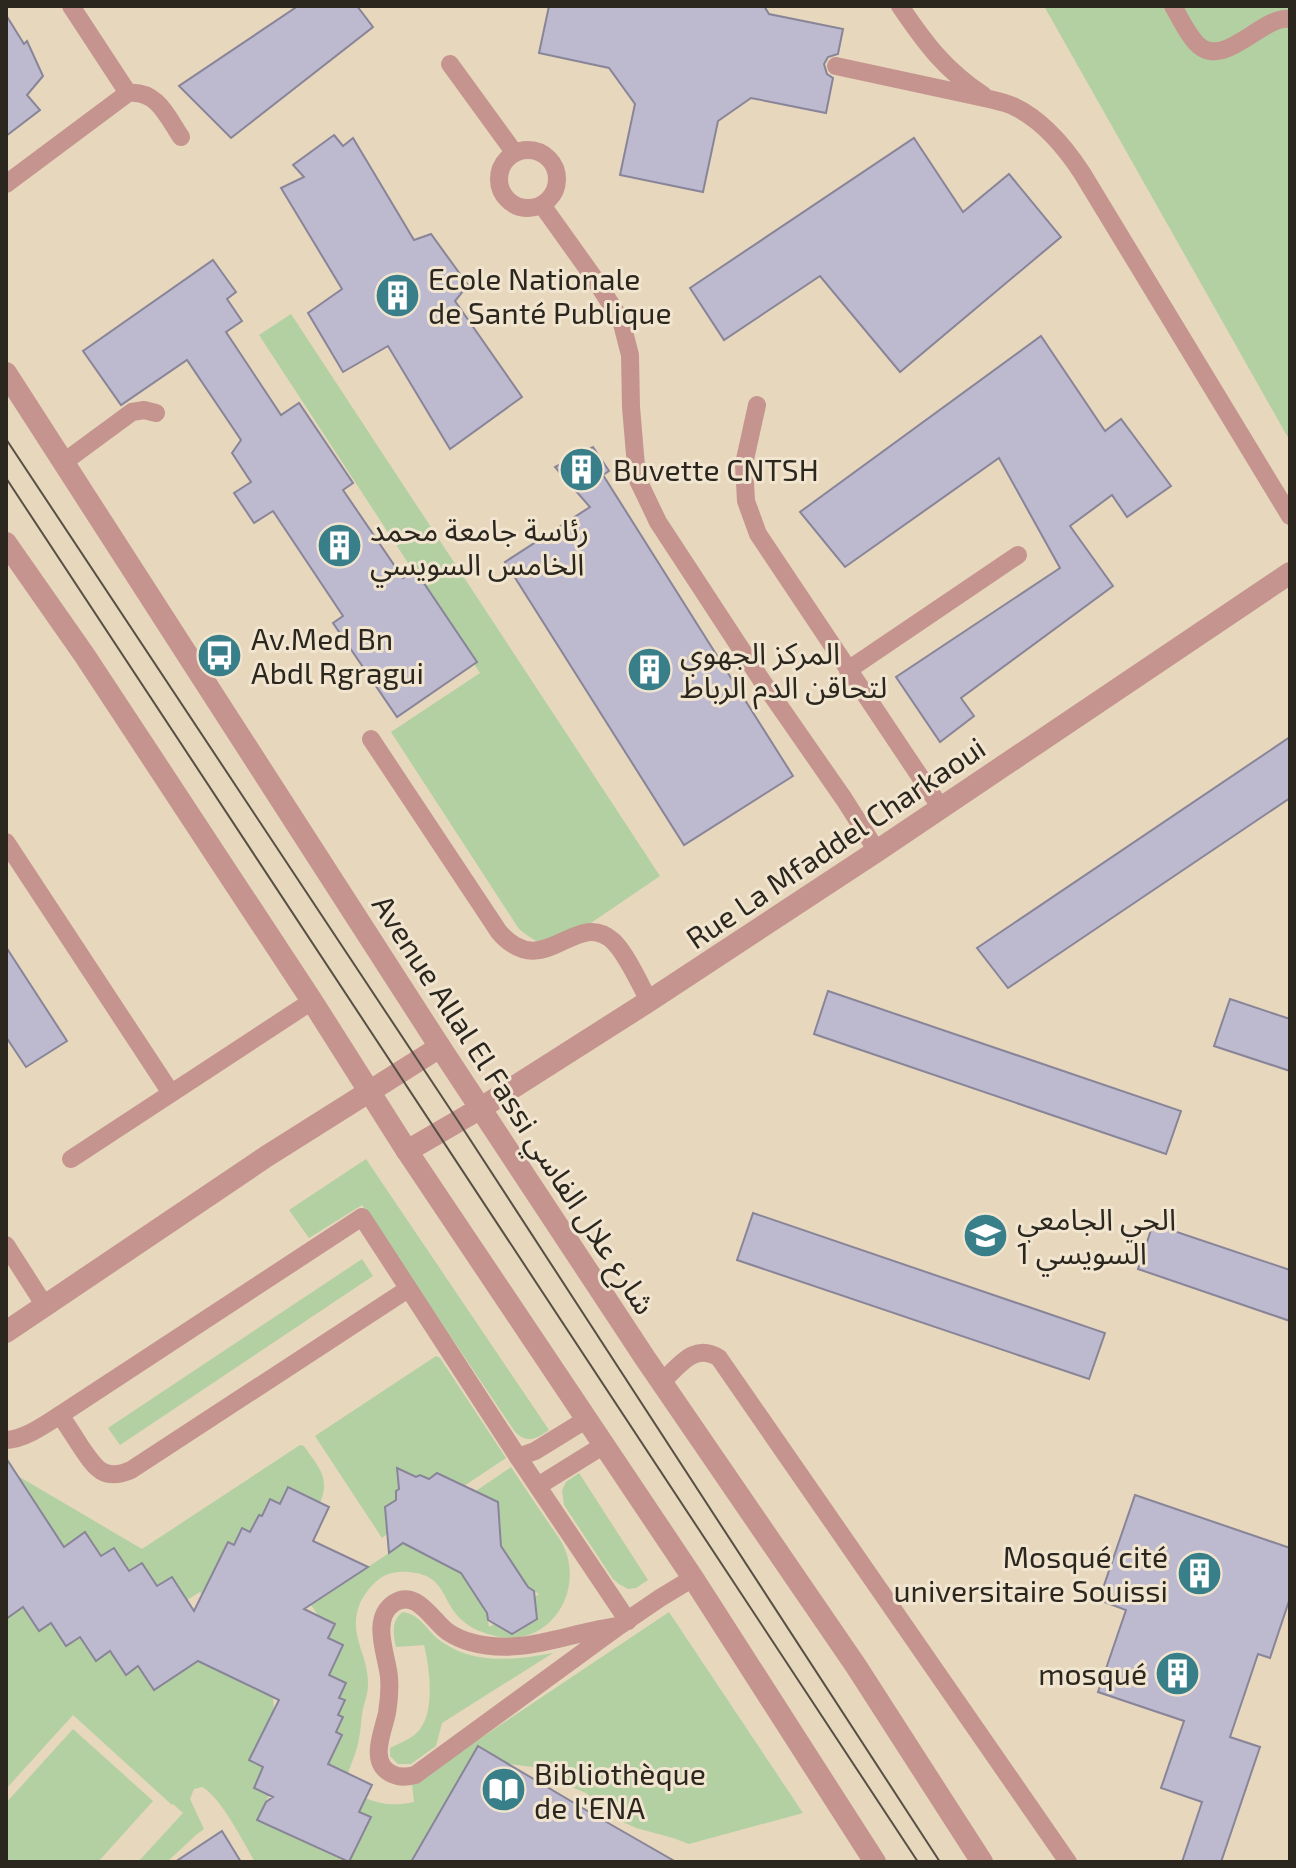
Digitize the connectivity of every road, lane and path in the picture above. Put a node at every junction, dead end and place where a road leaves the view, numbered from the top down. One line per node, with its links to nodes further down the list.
1 (71, 6): 7 (lane)
2 (900, 6): 8 (lane)
3 (1173, 6): 4 (lane)
4 (1290, 19)
5 (450, 64): 10 (lane)
6 (836, 66): 8 (lane)
7 (128, 93): 9 (lane); 11 (lane)
8 (989, 99): 17 (lane)
9 (181, 137)
10 (514, 152): 12 (lane); 12 (lane)
11 (6, 184)
12 (542, 205): 25 (lane)
13 (6, 373): 16 (street, Avenue Allal El Fassi شارع علال الفاسي)
14 (757, 405): 21 (lane)
15 (156, 413): 16 (lane)
16 (64, 462): 28 (street, Avenue Allal El Fassi شارع علال الفاسي)
17 (1290, 516)
18 (6, 543): 26 (street)
19 (1018, 555): 21 (lane)
20 (1290, 573): 23 (street, Rue La Mfaddel Charkaoui)
21 (848, 670): 23 (lane)
22 (371, 739): 27 (lane)
23 (941, 808): 25 (street, Rue La Mfaddel Charkaoui)
24 (6, 842): 30 (lane)
25 (877, 851): 27 (street, Rue La Mfaddel Charkaoui)
26 (312, 1001): 29 (street); 30 (lane)
27 (649, 1001): 31 (street, Rue La Mfaddel Charkaoui)
28 (440, 1047): 29 (street); 31 (street, Avenue Allal El Fassi شارع علال الفاسي)
29 (369, 1091): 32 (street); 36 (street)
30 (171, 1093): 33 (lane)
31 (481, 1108): 32 (street, Rue La Mfaddel Charkaoui); 38 (street, Avenue Allal El Fassi شارع علال الفاسي)
32 (407, 1151): 40 (street)
33 (71, 1159)
34 (6, 1245): 36 (lane)
35 (408, 1289): 39 (lane); 39 (lane); 43 (lane)
36 (45, 1306): 37 (street)
37 (6, 1332)
38 (662, 1382): 48 (street, Avenue Allal El Fassi شارع علال الفاسي); 49 (lane)
39 (60, 1415): 41 (lane)
40 (587, 1419): 42 (street); 43 (lane)
41 (6, 1440)
42 (604, 1445): 44 (lane); 45 (street)
43 (518, 1457): 44 (lane)
44 (538, 1486): 46 (lane)
45 (693, 1578): 46 (lane); 47 (street)
46 (623, 1624): 46 (lane)
47 (875, 1862)
48 (982, 1862)
49 (1068, 1862)

